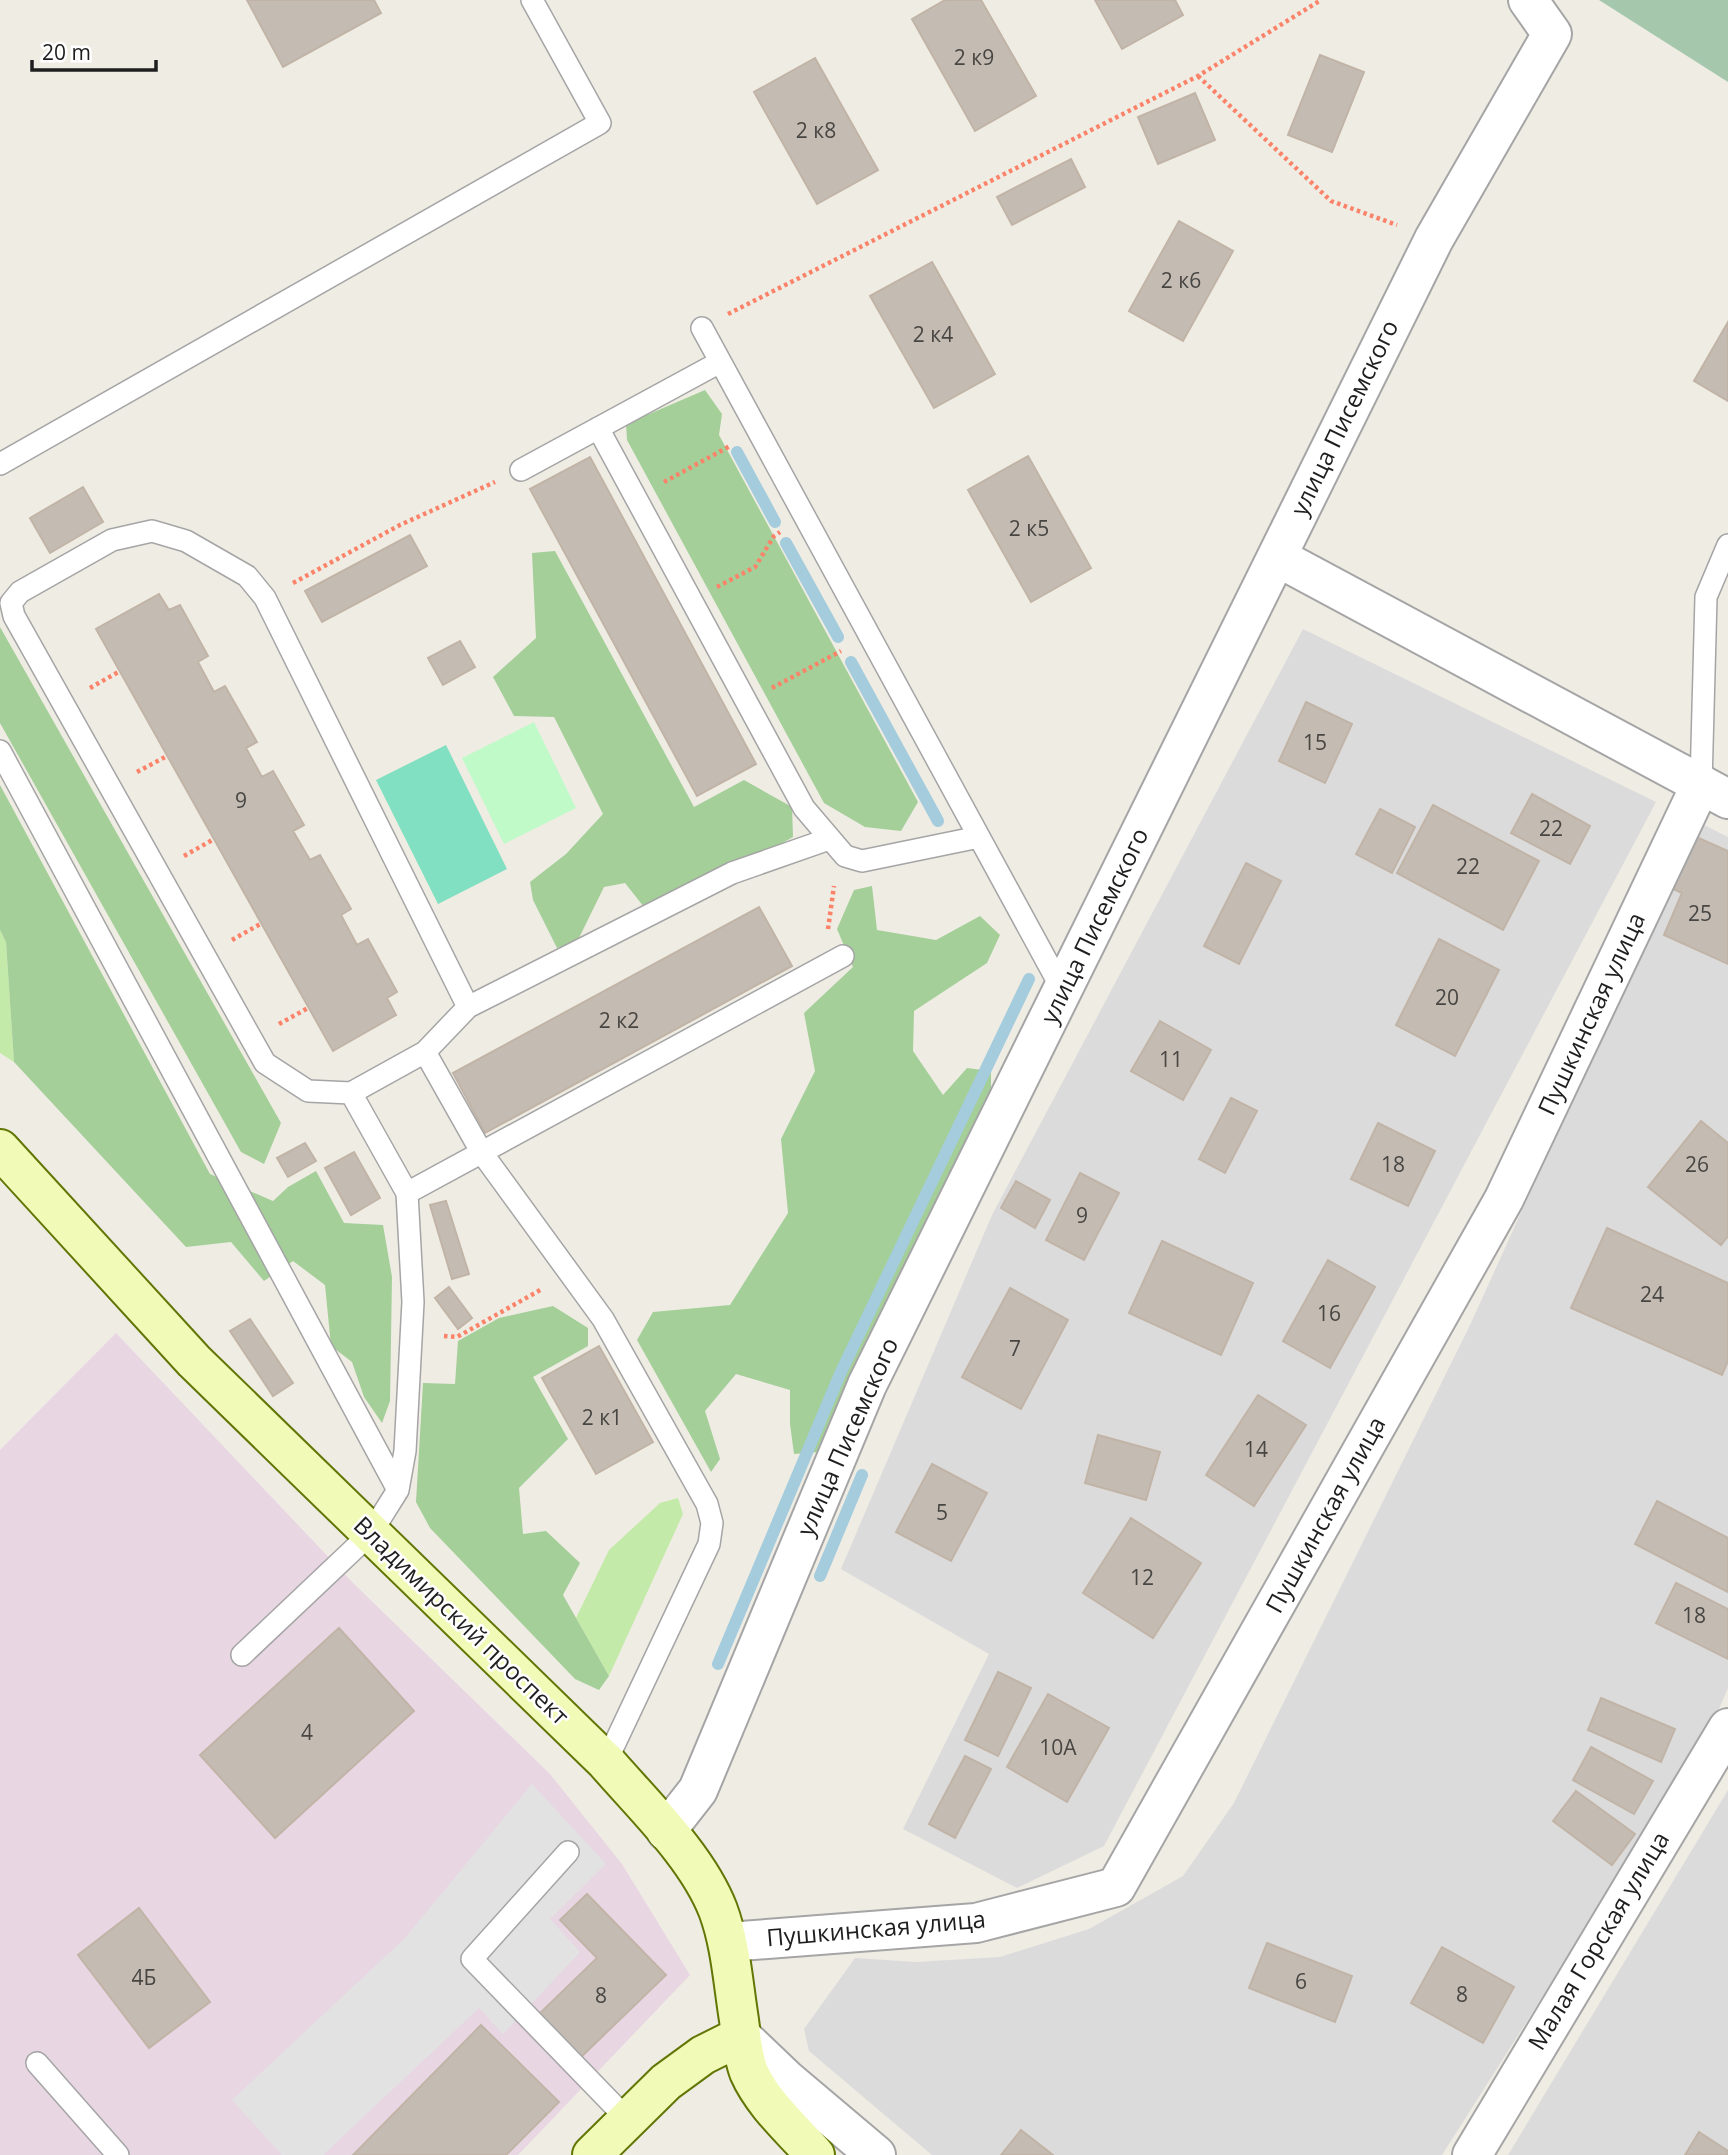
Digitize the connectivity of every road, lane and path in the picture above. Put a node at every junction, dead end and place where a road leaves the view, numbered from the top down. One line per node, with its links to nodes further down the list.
1 (532, 0): 10 (lane)
2 (1321, 0): 4 (path)
3 (1528, 0): 5 (street, улица Писемского)
4 (1198, 76): 5 (path); 6 (path)
5 (1434, 239): 15 (street, улица Писемского)
6 (702, 328): 7 (lane)
7 (720, 362): 8 (lane); 9 (lane)
8 (598, 428): 11 (lane); 12 (lane)
9 (758, 430): 12 (path); 13 (lane)
10 (0, 464)
11 (521, 470): 16 (path)
12 (635, 497): 17 (lane)
13 (806, 518): 17 (path); 18 (lane)
14 (1728, 545): 21 (lane)
15 (1276, 557): 21 (street); 27 (street, улица Писемского)
16 (265, 598): 28 (lane); 30 (lane)
17 (691, 600): 19 (lane)
18 (869, 636): 19 (path); 22 (lane)
19 (747, 702): 23 (lane)
20 (0, 751): 36 (lane)
21 (1714, 791): 43 (street, Пушкинская улица)
22 (979, 837): 24 (lane); 27 (lane)
23 (828, 839): 24 (lane); 28 (lane)
24 (845, 856): 26 (path)
25 (843, 956): 26 (lane)
26 (823, 967): 32 (lane)
27 (1063, 991): 41 (street, улица Писемского)
28 (468, 1007): 29 (lane)
29 (425, 1052): 30 (lane); 32 (lane)
30 (351, 1093): 33 (lane)
31 (0, 1149): 37 (main road, Владимирский проспект)
32 (482, 1153): 33 (lane); 34 (lane)
33 (407, 1193): 35 (lane)
34 (570, 1273): 35 (path); 40 (lane)
35 (411, 1334): 36 (lane)
36 (398, 1490): 37 (lane)
37 (371, 1533): 38 (lane); 40 (main road, Владимирский проспект)
38 (242, 1655)
39 (1728, 1728): 51 (street, Малая Горская улица)
40 (606, 1762): 41 (main road, Владимирский проспект)
41 (666, 1831): 43 (main road, Владимирский проспект)
42 (568, 1852): 46 (lane)
43 (728, 1942): 44 (main road, Владимирский проспект)
44 (741, 2036): 46 (main road); 49 (main road, Владимирский проспект); 50 (street)
45 (37, 2063): 47 (lane)
46 (628, 2120): 48 (main road)
47 (118, 2155)
48 (592, 2155)
49 (814, 2155)
50 (876, 2155)
51 (1472, 2155)

